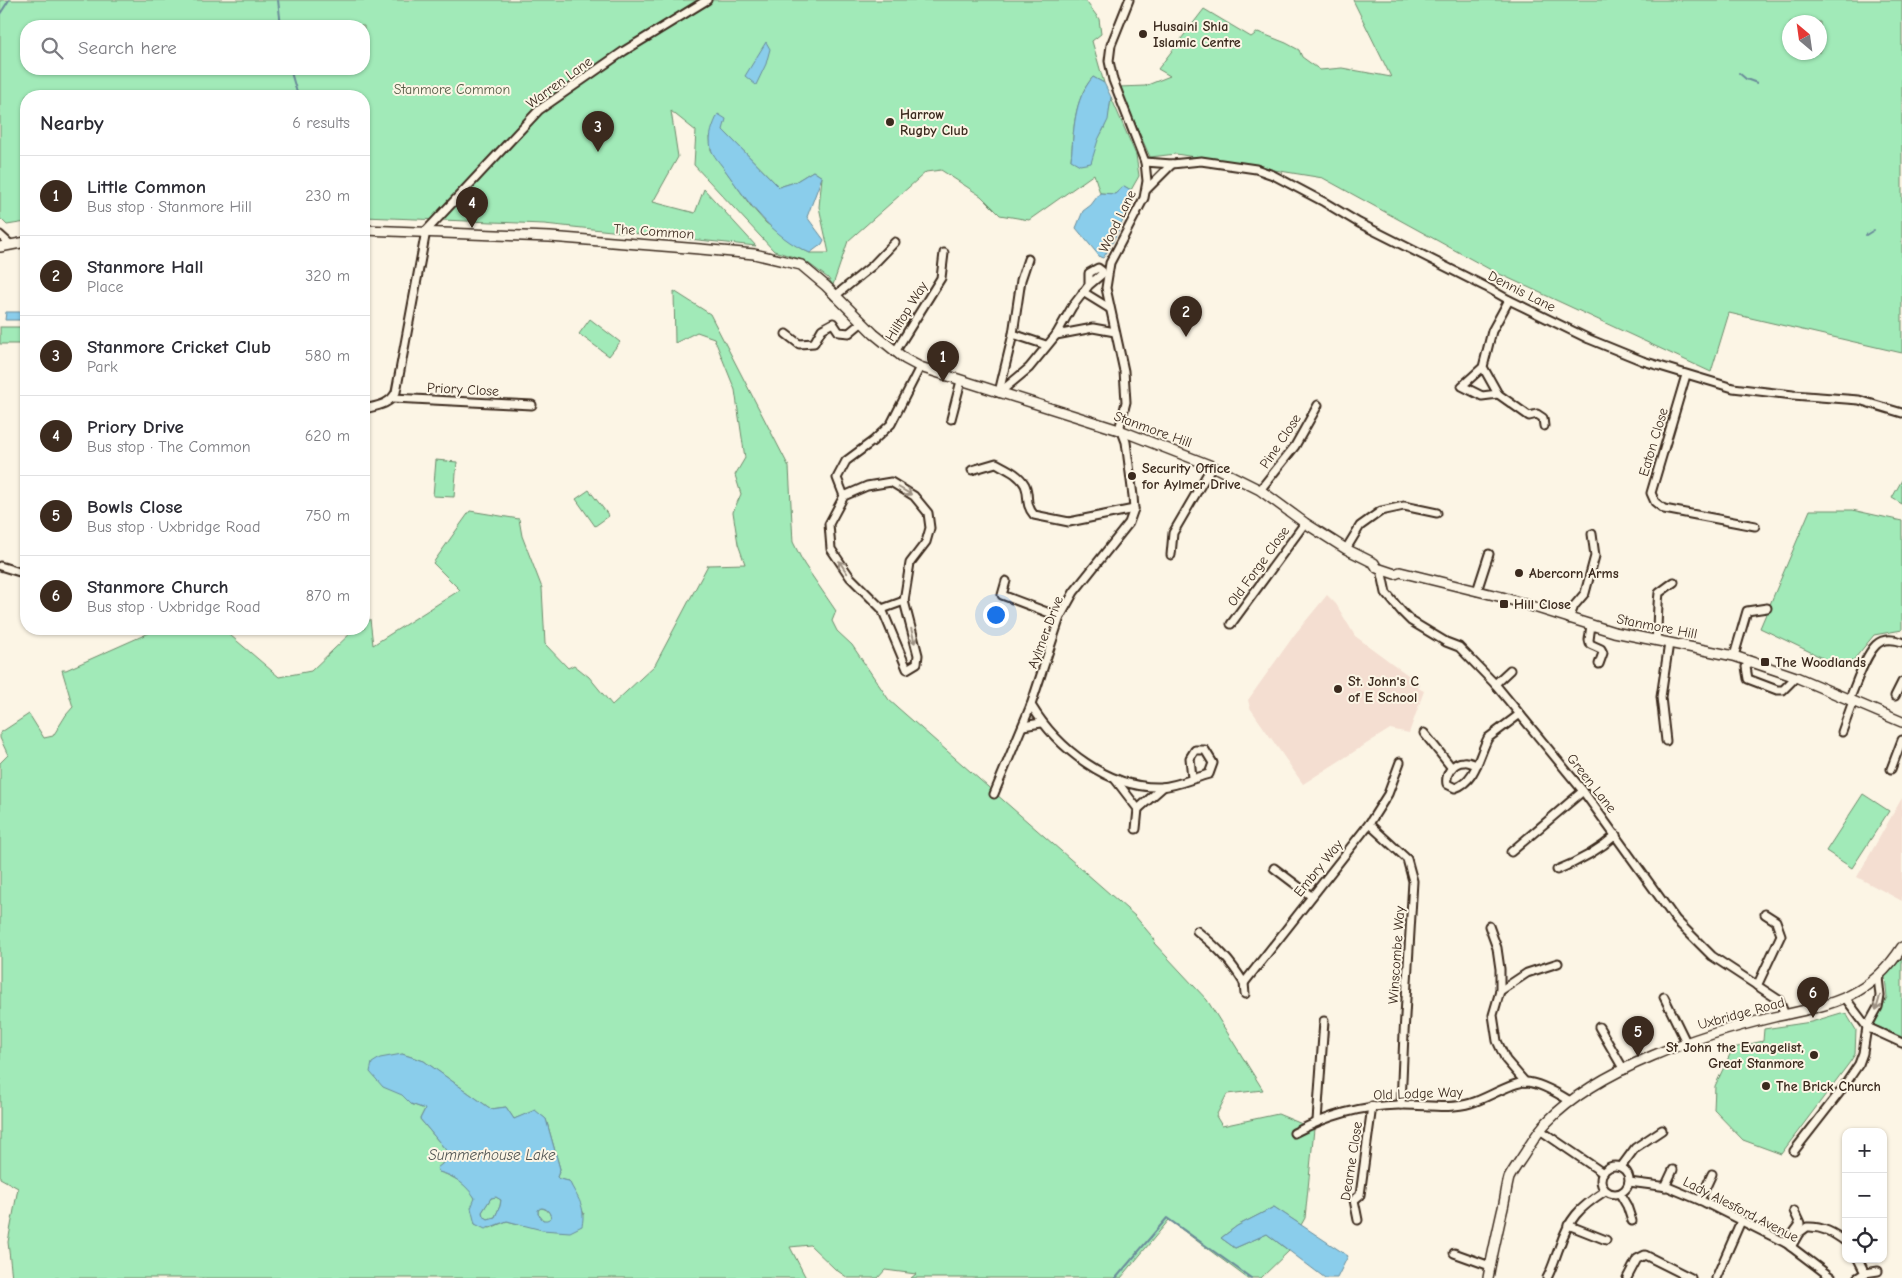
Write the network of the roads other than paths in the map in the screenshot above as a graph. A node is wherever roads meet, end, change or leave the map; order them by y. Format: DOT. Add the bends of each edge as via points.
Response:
graph roads {
  1 [pos="707,0"];
  2 [pos="1126,1"];
  3 [pos="1145,162"];
  4 [pos="1172,164"];
  5 [pos="1146,190"];
  6 [pos="370,230"];
  7 [pos="426,231"];
  8 [pos="0,235"];
  9 [pos="895,242"];
  10 [pos="20,243"];
  11 [pos="11,245"];
  12 [pos="0,247"];
  13 [pos="944,253"];
  14 [pos="1028,259"];
  15 [pos="1089,285"];
  16 [pos="1083,292"];
  17 [pos="836,296"];
  18 [pos="1509,300"];
  19 [pos="1109,308"];
  20 [pos="861,323"];
  21 [pos="1115,332"];
  22 [pos="786,334"];
  23 [pos="1013,334"];
  24 [pos="1056,335"];
  25 [pos="1046,345"];
  26 [pos="895,352"];
  27 [pos="905,359"];
  28 [pos="920,367"];
  29 [pos="1483,367"];
  30 [pos="1686,375"];
  31 [pos="961,382"];
  32 [pos="999,393"];
  33 [pos="1498,394"];
  34 [pos="393,398"];
  35 [pos="532,405"];
  36 [pos="1318,405"];
  37 [pos="370,407"];
  38 [pos="1902,413"];
  39 [pos="951,418"];
  40 [pos="1544,426"];
  41 [pos="1122,431"];
  42 [pos="1212,466"];
  43 [pos="972,470"];
  44 [pos="1260,490"];
  45 [pos="844,496"];
  46 [pos="1134,510"];
  47 [pos="1437,513"];
  48 [pos="1305,522"];
  49 [pos="1755,526"];
  50 [pos="1592,534"];
  51 [pos="1346,549"];
  52 [pos="1489,554"];
  53 [pos="1171,555"];
  54 [pos="0,566"];
  55 [pos="1378,566"];
  56 [pos="20,572"];
  57 [pos="1006,581"];
  58 [pos="1674,582"];
  59 [pos="1478,591"];
  60 [pos="904,601"];
  61 [pos="1768,608"];
  62 [pos="882,609"];
  63 [pos="1060,617"];
  64 [pos="1570,619"];
  65 [pos="1230,624"];
  66 [pos="1591,625"];
  67 [pos="1656,640"];
  68 [pos="1902,642"];
  69 [pos="1669,643"];
  70 [pos="1734,656"];
  71 [pos="1750,661"];
  72 [pos="1599,664"];
  73 [pos="1510,670"];
  74 [pos="1796,677"];
  75 [pos="1902,682"];
  76 [pos="1495,684"];
  77 [pos="1895,696"];
  78 [pos="1851,701"];
  79 [pos="1031,705"];
  80 [pos="1520,714"];
  81 [pos="1902,722"];
  82 [pos="1042,723"];
  83 [pos="1023,726"];
  84 [pos="1842,732"];
  85 [pos="1424,733"];
  86 [pos="1902,740"];
  87 [pos="1666,742"];
  88 [pos="1899,758"];
  89 [pos="1400,762"];
  90 [pos="1476,765"];
  91 [pos="1452,768"];
  92 [pos="1891,769"];
  93 [pos="1192,778"];
  94 [pos="1114,779"];
  95 [pos="1162,787"];
  96 [pos="1583,791"];
  97 [pos="994,794"];
  98 [pos="1138,809"];
  99 [pos="1369,824"];
  100 [pos="1136,829"];
  101 [pos="1616,835"];
  102 [pos="1511,852"];
  103 [pos="1274,868"];
  104 [pos="1557,870"];
  105 [pos="1311,896"];
  106 [pos="1765,914"];
  107 [pos="1488,926"];
  108 [pos="1197,931"];
  109 [pos="1902,947"];
  110 [pos="1558,963"];
  111 [pos="1878,977"];
  112 [pos="1244,983"];
  113 [pos="1757,986"];
  114 [pos="1500,991"];
  115 [pos="1245,994"];
  116 [pos="1664,997"];
  117 [pos="1846,999"];
  118 [pos="1785,1015"];
  119 [pos="1324,1021"];
  120 [pos="1599,1027"];
  121 [pos="1867,1027"];
  122 [pos="1686,1042"];
  123 [pos="1902,1043"];
  124 [pos="1624,1070"];
  125 [pos="1525,1082"];
  126 [pos="1570,1101"];
  127 [pos="1401,1104"];
  128 [pos="1372,1106"];
  129 [pos="1317,1121"];
  130 [pos="1540,1130"];
  131 [pos="1662,1130"];
  132 [pos="1294,1133"];
  133 [pos="1794,1151"];
  134 [pos="1621,1167"];
  135 [pos="1673,1170"];
  136 [pos="1603,1173"];
  137 [pos="1712,1174"];
  138 [pos="1630,1182"];
  139 [pos="1665,1187"];
  140 [pos="1605,1190"];
  141 [pos="1620,1194"];
  142 [pos="1700,1200"];
  143 [pos="1794,1211"];
  144 [pos="1358,1220"];
  145 [pos="1632,1221"];
  146 [pos="1742,1221"];
  147 [pos="1568,1225"];
  148 [pos="1842,1239"];
  149 [pos="1606,1240"];
  150 [pos="1788,1245"];
  151 [pos="1454,1253"];
  152 [pos="1860,1263"];
  153 [pos="1490,1266"];
  154 [pos="1878,1271"];
  155 [pos="1865,1273"];
  156 [pos="1488,1278"];
  157 [pos="1547,1278"];
  158 [pos="1627,1278"];
  159 [pos="1691,1278"];
  160 [pos="1716,1278"];
  161 [pos="1832,1278"];
  162 [pos="1857,1278"];
  1 -- 7 [label="street, Warren Lane" via="624,51 539,110"];
  2 -- 3 [label="street, Wood Lane" via="1109,61 1113,80"];
  3 -- 4 [label="street, Dennis Lane"];
  3 -- 5 [label="street, Wood Lane"];
  4 -- 5 [label="street"];
  4 -- 18 [label="street, Dennis Lane" via="1201,161 1256,169 1273,175"];
  5 -- 19 [label="street, Wood Lane" via="1110,263 1106,288"];
  6 -- 7 [label="main road, The Common"];
  7 -- 17 [label="main road, The Common" via="754,254 800,265"];
  7 -- 34 [label="street"];
  8 -- 11 [label="street"];
  9 -- 17 [label="street"];
  10 -- 11 [label="main road"];
  11 -- 12 [label="main road"];
  13 -- 26 [label="street, Hilltop Way" via="941,278"];
  14 -- 23 [label="street" via="1021,280"];
  15 -- 16 [label="street"];
  16 -- 19 [label="street"];
  16 -- 24 [label="street"];
  17 -- 20 [label="main road, The Common"];
  18 -- 29 [label="street" via="1492,331"];
  18 -- 30 [label="street, Dennis Lane" via="1589,339"];
  19 -- 21 [label="street, Wood Lane"];
  20 -- 22 [label="street" via="849,334 839,332 832,323 822,329 814,343 799,344"];
  20 -- 26 [label="main road, The Common"];
  21 -- 24 [label="street" via="1092,328"];
  21 -- 41 [label="street, Wood Lane" via="1125,385"];
  23 -- 25 [label="street"];
  23 -- 32 [label="street"];
  24 -- 25 [label="street"];
  25 -- 32 [label="street" via="1029,368"];
  26 -- 27 [label="main road, The Common"];
  27 -- 28 [label="main road, Stanmore Hill"];
  28 -- 31 [label="main road, Stanmore Hill"];
  28 -- 45 [label="street" via="891,424 846,461 837,478"];
  29 -- 33 [label="street"];
  29 -- 33 [label="street" via="1462,386 1482,396"];
  30 -- 38 [label="street, Dennis Lane" via="1733,388 1859,400"];
  30 -- 49 [label="street, Eaton Close" via="1651,493 1653,498 1664,509"];
  31 -- 32 [label="main road, Stanmore Hill"];
  31 -- 39 [label="street"];
  32 -- 41 [label="main road, Stanmore Hill"];
  33 -- 40 [label="street" via="1529,416 1537,414 1543,418"];
  34 -- 35 [label="street, Priory Close"];
  34 -- 37 [label="street"];
  36 -- 44 [label="street, Pine Close" via="1295,446"];
  41 -- 42 [label="main road, Stanmore Hill"];
  41 -- 46 [label="street"];
  42 -- 44 [label="main road, Stanmore Hill"];
  42 -- 53 [label="street" via="1173,533"];
  43 -- 46 [label="street" via="996,462 1016,474 1026,486 1028,507 1034,516 1069,522"];
  44 -- 48 [label="main road, Stanmore Hill"];
  45 -- 60 [label="street, one-way" via="867,486 891,482 914,496 928,513 930,528 926,542 910,563"];
  62 -- 45 [label="street, one-way" via="850,577 831,549 829,524"];
  46 -- 63 [label="street, Aylmer Drive" via="1129,523 1074,592"];
  47 -- 51 [label="street" via="1404,506 1381,511 1360,526"];
  48 -- 51 [label="main road, Stanmore Hill"];
  48 -- 65 [label="street, Old Forge Close"];
  50 -- 64 [label="street" via="1595,556 1585,593 1574,606"];
  51 -- 55 [label="main road, Stanmore Hill"];
  52 -- 59 [label="street"];
  54 -- 56 [label="street"];
  55 -- 59 [label="main road, Stanmore Hill" via="1395,574 1400,572"];
  55 -- 76 [label="street, Green Lane" via="1392,602 1411,621 1459,647"];
  57 -- 63 [label="street" via="1002,595"];
  58 -- 67 [label="street" via="1659,593"];
  59 -- 64 [label="main road, Stanmore Hill"];
  60 -- 62 [label="street"];
  60 -- 62 [label="street, one-way" via="918,655 917,663 907,669"];
  61 -- 70 [label="street" via="1747,611"];
  63 -- 79 [label="street, Aylmer Drive"];
  64 -- 66 [label="main road, Stanmore Hill"];
  66 -- 67 [label="main road, Stanmore Hill"];
  66 -- 72 [label="street" via="1590,644 1603,653"];
  67 -- 69 [label="main road, Stanmore Hill"];
  68 -- 78 [label="street" via="1892,639 1876,644"];
  69 -- 70 [label="main road, Stanmore Hill"];
  69 -- 87 [label="street" via="1661,697"];
  70 -- 71 [label="main road, Stanmore Hill"];
  71 -- 74 [label="main road, Stanmore Hill"];
  71 -- 74 [label="street" via="1746,667 1748,679 1777,690 1783,690"];
  73 -- 76 [label="street"];
  74 -- 78 [label="main road, Stanmore Hill"];
  75 -- 77 [label="street"];
  76 -- 80 [label="street, Green Lane"];
  78 -- 81 [label="main road, Stanmore Hill"];
  78 -- 84 [label="street"];
  79 -- 82 [label="street"];
  79 -- 83 [label="street, Aylmer Drive"];
  80 -- 90 [label="street" via="1488,738"];
  80 -- 96 [label="street, Green Lane"];
  82 -- 83 [label="street"];
  82 -- 94 [label="street" via="1092,767"];
  83 -- 97 [label="street, Aylmer Drive"];
  85 -- 91 [label="street"];
  86 -- 88 [label="street"];
  88 -- 92 [label="street"];
  89 -- 99 [label="street, Embry Way" via="1388,794"];
  90 -- 91 [label="street" via="1464,762"];
  90 -- 91 [label="street" via="1467,781 1454,788 1446,781"];
  93 -- 95 [label="street"];
  94 -- 95 [label="street"];
  94 -- 98 [label="street"];
  95 -- 98 [label="street"];
  96 -- 101 [label="street, Green Lane"];
  96 -- 102 [label="street"];
  98 -- 100 [label="street"];
  99 -- 105 [label="street, Embry Way"];
  99 -- 127 [label="street, Winscombe Way" via="1407,859 1413,881"];
  101 -- 104 [label="street" via="1600,849"];
  101 -- 113 [label="street, Green Lane" via="1676,920 1712,956"];
  103 -- 105 [label="street"];
  105 -- 112 [label="street, Embry Way"];
  106 -- 113 [label="street" via="1776,921 1781,935"];
  107 -- 114 [label="street" via="1497,948"];
  108 -- 112 [label="street" via="1232,963"];
  109 -- 111 [label="main road, Uxbridge Road"];
  110 -- 114 [label="street" via="1527,972"];
  111 -- 117 [label="main road, Uxbridge Road"];
  111 -- 121 [label="street, one-way" via="1878,1007"];
  112 -- 115 [label="street"];
  113 -- 118 [label="street, Green Lane" via="1779,1000"];
  114 -- 125 [label="street" via="1493,1015 1497,1040 1506,1060"];
  116 -- 122 [label="street"];
  117 -- 118 [label="main road, Uxbridge Road"];
  117 -- 121 [label="street"];
  118 -- 122 [label="main road, Uxbridge Road"];
  119 -- 129 [label="street"];
  120 -- 124 [label="street"];
  121 -- 123 [label="street"];
  121 -- 133 [label="street" via="1859,1064"];
  122 -- 124 [label="main road, Uxbridge Road"];
  124 -- 126 [label="main road, Uxbridge Road"];
  125 -- 126 [label="street" via="1553,1090"];
  125 -- 127 [label="street, Old Lodge Way" via="1471,1103 1442,1107"];
  126 -- 130 [label="main road, Uxbridge Road"];
  127 -- 128 [label="street, Old Lodge Way"];
  128 -- 129 [label="street, Old Lodge Way"];
  128 -- 144 [label="street, Dearne Close" via="1360,1195 1354,1200"];
  129 -- 132 [label="street, Old Lodge Way"];
  130 -- 136 [label="street"];
  130 -- 153 [label="main road, Uxbridge Road" via="1510,1177"];
  131 -- 134 [label="street" via="1635,1148"];
  134 -- 136 [label="street" via="1610,1167"];
  134 -- 138 [label="street" via="1627,1172"];
  135 -- 139 [label="street"];
  136 -- 140 [label="street" via="1601,1184"];
  137 -- 142 [label="street"];
  138 -- 139 [label="street, Lady Alesford Avenue"];
  138 -- 141 [label="street"];
  139 -- 142 [label="street, Lady Alesford Avenue"];
  140 -- 141 [label="street"];
  140 -- 147 [label="street" via="1585,1203"];
  141 -- 145 [label="street"];
  142 -- 146 [label="street, Lady Alesford Avenue"];
  143 -- 150 [label="street" via="1800,1224"];
  146 -- 150 [label="street, Lady Alesford Avenue"];
  146 -- 160 [label="street"];
  147 -- 149 [label="street"];
  147 -- 157 [label="street"];
  148 -- 150 [label="street" via="1822,1228 1807,1227"];
  150 -- 161 [label="street, Lady Alesford Avenue"];
  151 -- 153 [label="street"];
  152 -- 155 [label="street"];
  153 -- 156 [label="main road, Uxbridge Road"];
  154 -- 155 [label="street"];
  155 -- 162 [label="street"];
  158 -- 159 [label="street" via="1637,1259 1645,1255"];
}
